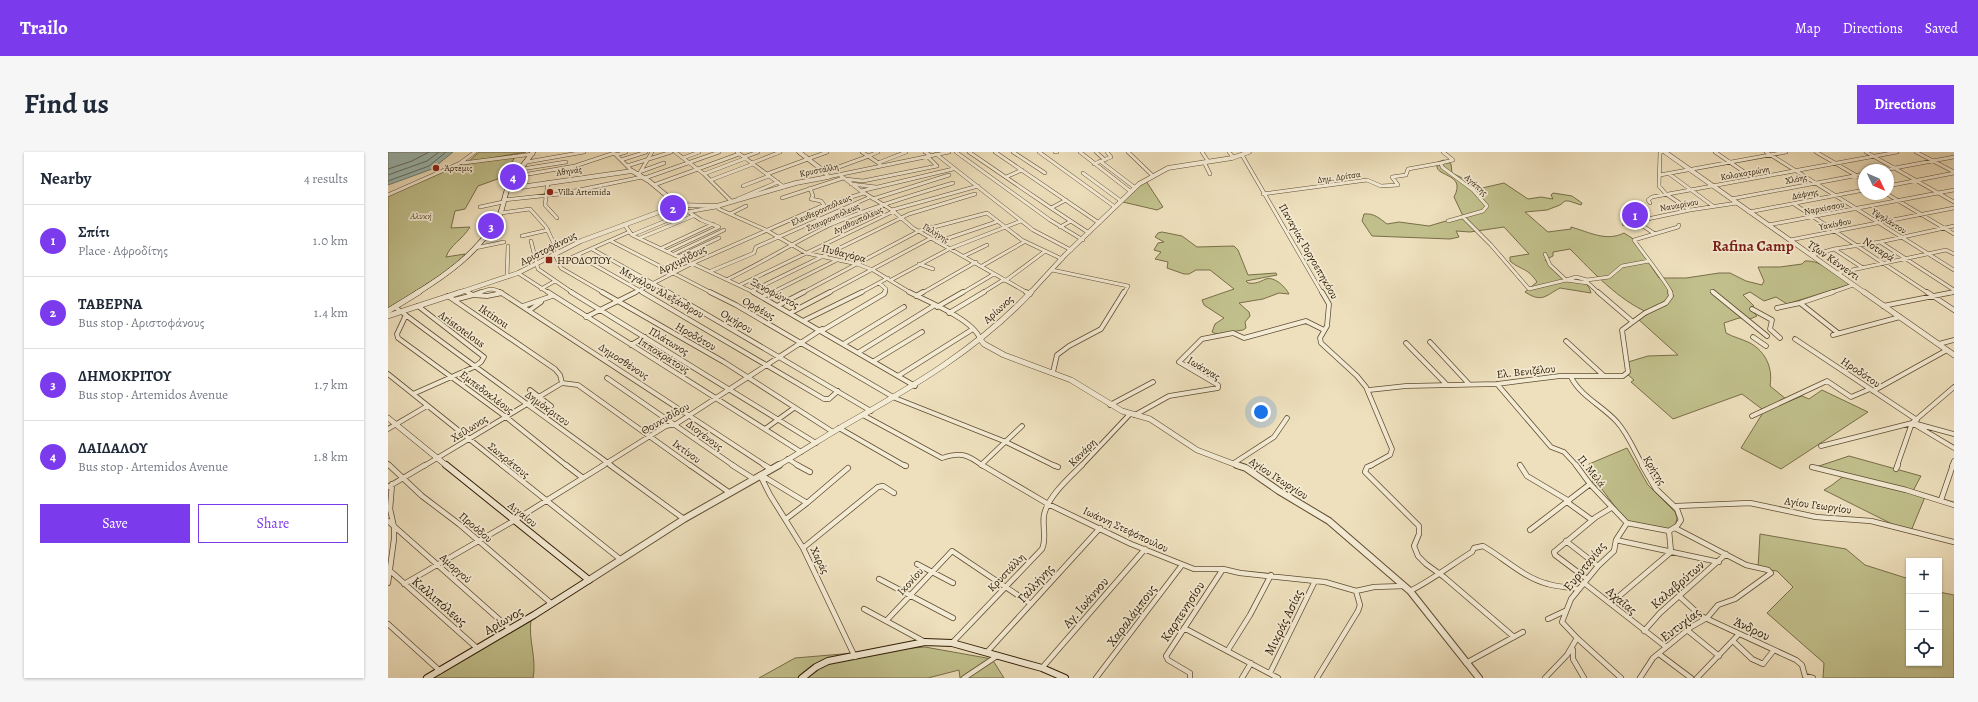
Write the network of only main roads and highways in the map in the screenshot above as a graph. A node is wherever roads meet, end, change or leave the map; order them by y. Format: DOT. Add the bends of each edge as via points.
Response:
graph roads {
  1 [pos="533,153"];
  2 [pos="388,311"];
  3 [pos="388,418"];
  4 [pos="589,580"];
  5 [pos="427,678"];
  6 [pos="802,678"];
  7 [pos="1065,678"];
  1 -- 2 [label="main road" via="507,189 501,213 492,228 474,248 455,268"];
  3 -- 4 [label="main road, Αιγαίου"];
  4 -- 5 [label="main road, Αρίωνος"];
  6 -- 7 [label="main road" via="822,664 925,642 952,643 1042,668"];
}
